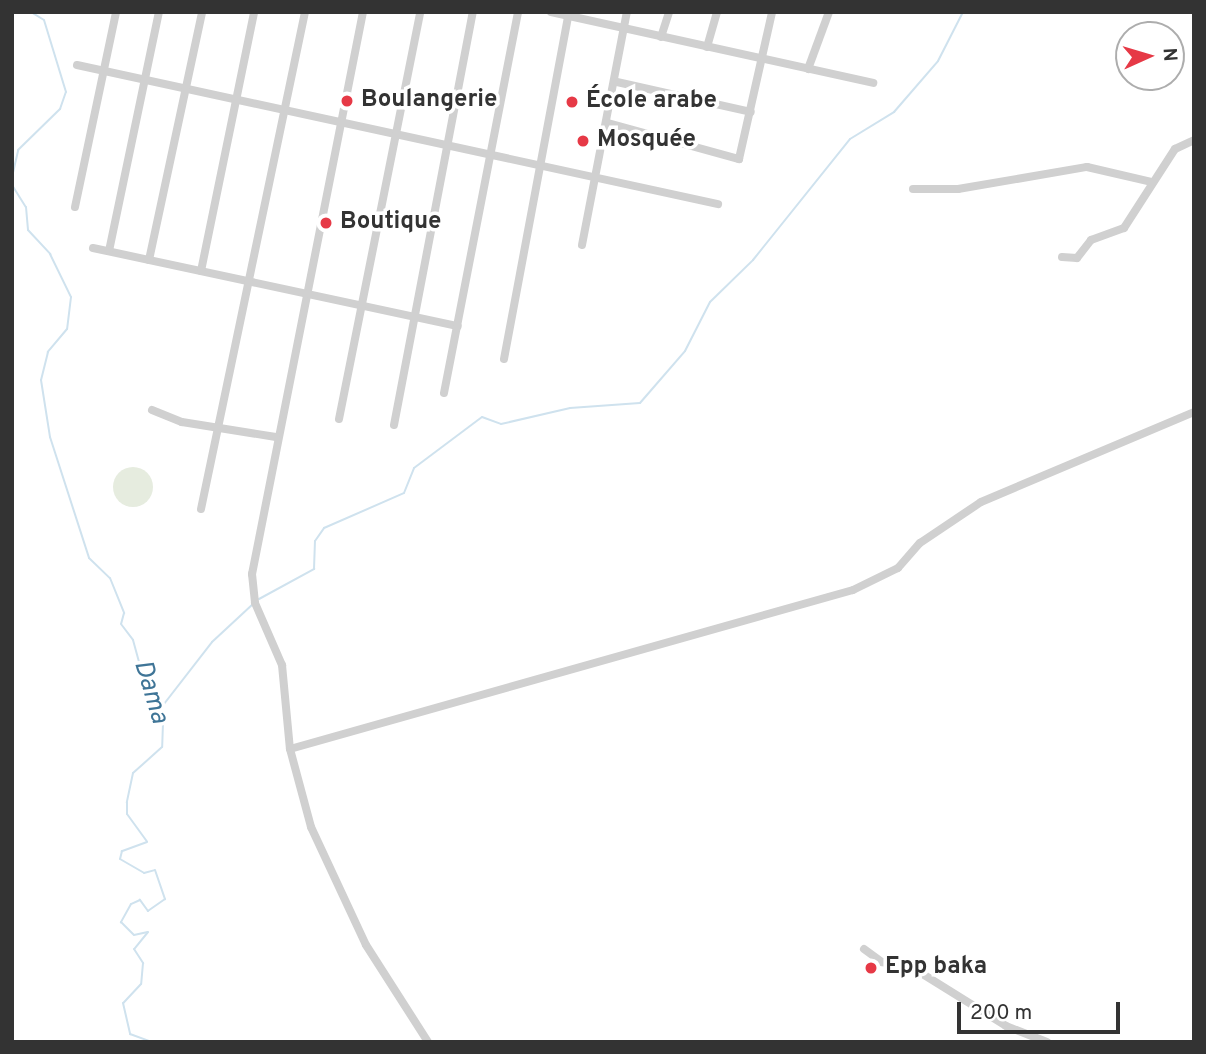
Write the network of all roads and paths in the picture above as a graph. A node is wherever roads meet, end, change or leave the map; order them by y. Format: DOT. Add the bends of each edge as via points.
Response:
graph roads {
  1 [pos="116,12"];
  2 [pos="159,12"];
  3 [pos="202,12"];
  4 [pos="254,12"];
  5 [pos="305,12"];
  6 [pos="363,12"];
  7 [pos="420,12"];
  8 [pos="472,12"];
  9 [pos="518,12"];
  10 [pos="551,12"];
  11 [pos="627,12"];
  12 [pos="669,12"];
  13 [pos="717,12"];
  14 [pos="772,12"];
  15 [pos="829,12"];
  16 [pos="569,14"];
  17 [pos="624,25"];
  18 [pos="661,37"];
  19 [pos="707,47"];
  20 [pos="758,58"];
  21 [pos="76,65"];
  22 [pos="808,69"];
  23 [pos="103,71"];
  24 [pos="144,80"];
  25 [pos="617,82"];
  26 [pos="873,83"];
  27 [pos="186,89"];
  28 [pos="236,99"];
  29 [pos="284,110"];
  30 [pos="751,112"];
  31 [pos="344,123"];
  32 [pos="608,123"];
  33 [pos="399,135"];
  34 [pos="1194,140"];
  35 [pos="451,146"];
  36 [pos="494,155"];
  37 [pos="543,166"];
  38 [pos="597,175"];
  39 [pos="1152,182"];
  40 [pos="913,189"];
  41 [pos="718,204"];
  42 [pos="75,208"];
  43 [pos="582,245"];
  44 [pos="93,248"];
  45 [pos="109,251"];
  46 [pos="1062,257"];
  47 [pos="149,260"];
  48 [pos="201,271"];
  49 [pos="250,282"];
  50 [pos="307,294"];
  51 [pos="363,306"];
  52 [pos="416,318"];
  53 [pos="458,326"];
  54 [pos="504,359"];
  55 [pos="444,393"];
  56 [pos="152,410"];
  57 [pos="1194,412"];
  58 [pos="339,419"];
  59 [pos="394,425"];
  60 [pos="219,429"];
  61 [pos="276,437"];
  62 [pos="201,509"];
  63 [pos="290,750"];
  64 [pos="864,949"];
  65 [pos="428,1042"];
  66 [pos="1047,1042"];
  1 -- 23 [label="street"];
  2 -- 24 [label="street"];
  3 -- 27 [label="street"];
  4 -- 28 [label="street"];
  5 -- 29 [label="street"];
  6 -- 31 [label="street"];
  7 -- 33 [label="street"];
  8 -- 35 [label="street"];
  9 -- 36 [label="street"];
  10 -- 16 [label="street"];
  11 -- 17 [label="street"];
  12 -- 18 [label="street"];
  13 -- 19 [label="street"];
  14 -- 20 [label="street"];
  15 -- 22 [label="street"];
  16 -- 17 [label="street"];
  16 -- 37 [label="street"];
  17 -- 18 [label="street"];
  17 -- 25 [label="street"];
  18 -- 19 [label="street"];
  19 -- 20 [label="street"];
  20 -- 22 [label="street"];
  20 -- 30 [label="street"];
  21 -- 23 [label="street"];
  22 -- 26 [label="street"];
  23 -- 24 [label="street"];
  23 -- 42 [label="street"];
  24 -- 27 [label="street"];
  24 -- 45 [label="street"];
  25 -- 30 [label="street"];
  25 -- 32 [label="street"];
  27 -- 28 [label="street"];
  27 -- 47 [label="street"];
  28 -- 29 [label="street"];
  28 -- 48 [label="street"];
  29 -- 31 [label="street"];
  29 -- 49 [label="street"];
  30 -- 32 [label="street" via="739,159"];
  31 -- 33 [label="street"];
  31 -- 50 [label="street"];
  32 -- 38 [label="street"];
  33 -- 35 [label="street"];
  33 -- 51 [label="street"];
  34 -- 39 [label="street" via="1175,149"];
  35 -- 36 [label="street"];
  35 -- 52 [label="street"];
  36 -- 37 [label="street"];
  36 -- 53 [label="street"];
  37 -- 38 [label="street"];
  37 -- 54 [label="street"];
  38 -- 41 [label="street"];
  38 -- 43 [label="street"];
  39 -- 40 [label="street" via="1087,167 958,189"];
  39 -- 46 [label="street" via="1124,228 1091,240 1077,258"];
  44 -- 45 [label="street"];
  45 -- 47 [label="street"];
  47 -- 48 [label="street"];
  48 -- 49 [label="street"];
  49 -- 50 [label="street"];
  49 -- 60 [label="street"];
  50 -- 51 [label="street"];
  50 -- 61 [label="street"];
  51 -- 52 [label="street"];
  51 -- 58 [label="street"];
  52 -- 53 [label="street"];
  52 -- 59 [label="street"];
  53 -- 55 [label="street"];
  56 -- 60 [label="street"];
  57 -- 63 [label="street" via="981,502 920,543 898,568 853,590"];
  60 -- 61 [label="street"];
  60 -- 62 [label="street"];
  61 -- 63 [label="street" via="259,515 254,603 282,665"];
  63 -- 65 [label="street" via="319,844 384,977"];
  64 -- 66 [label="street" via="882,962 913,968 1006,1026"];
}
